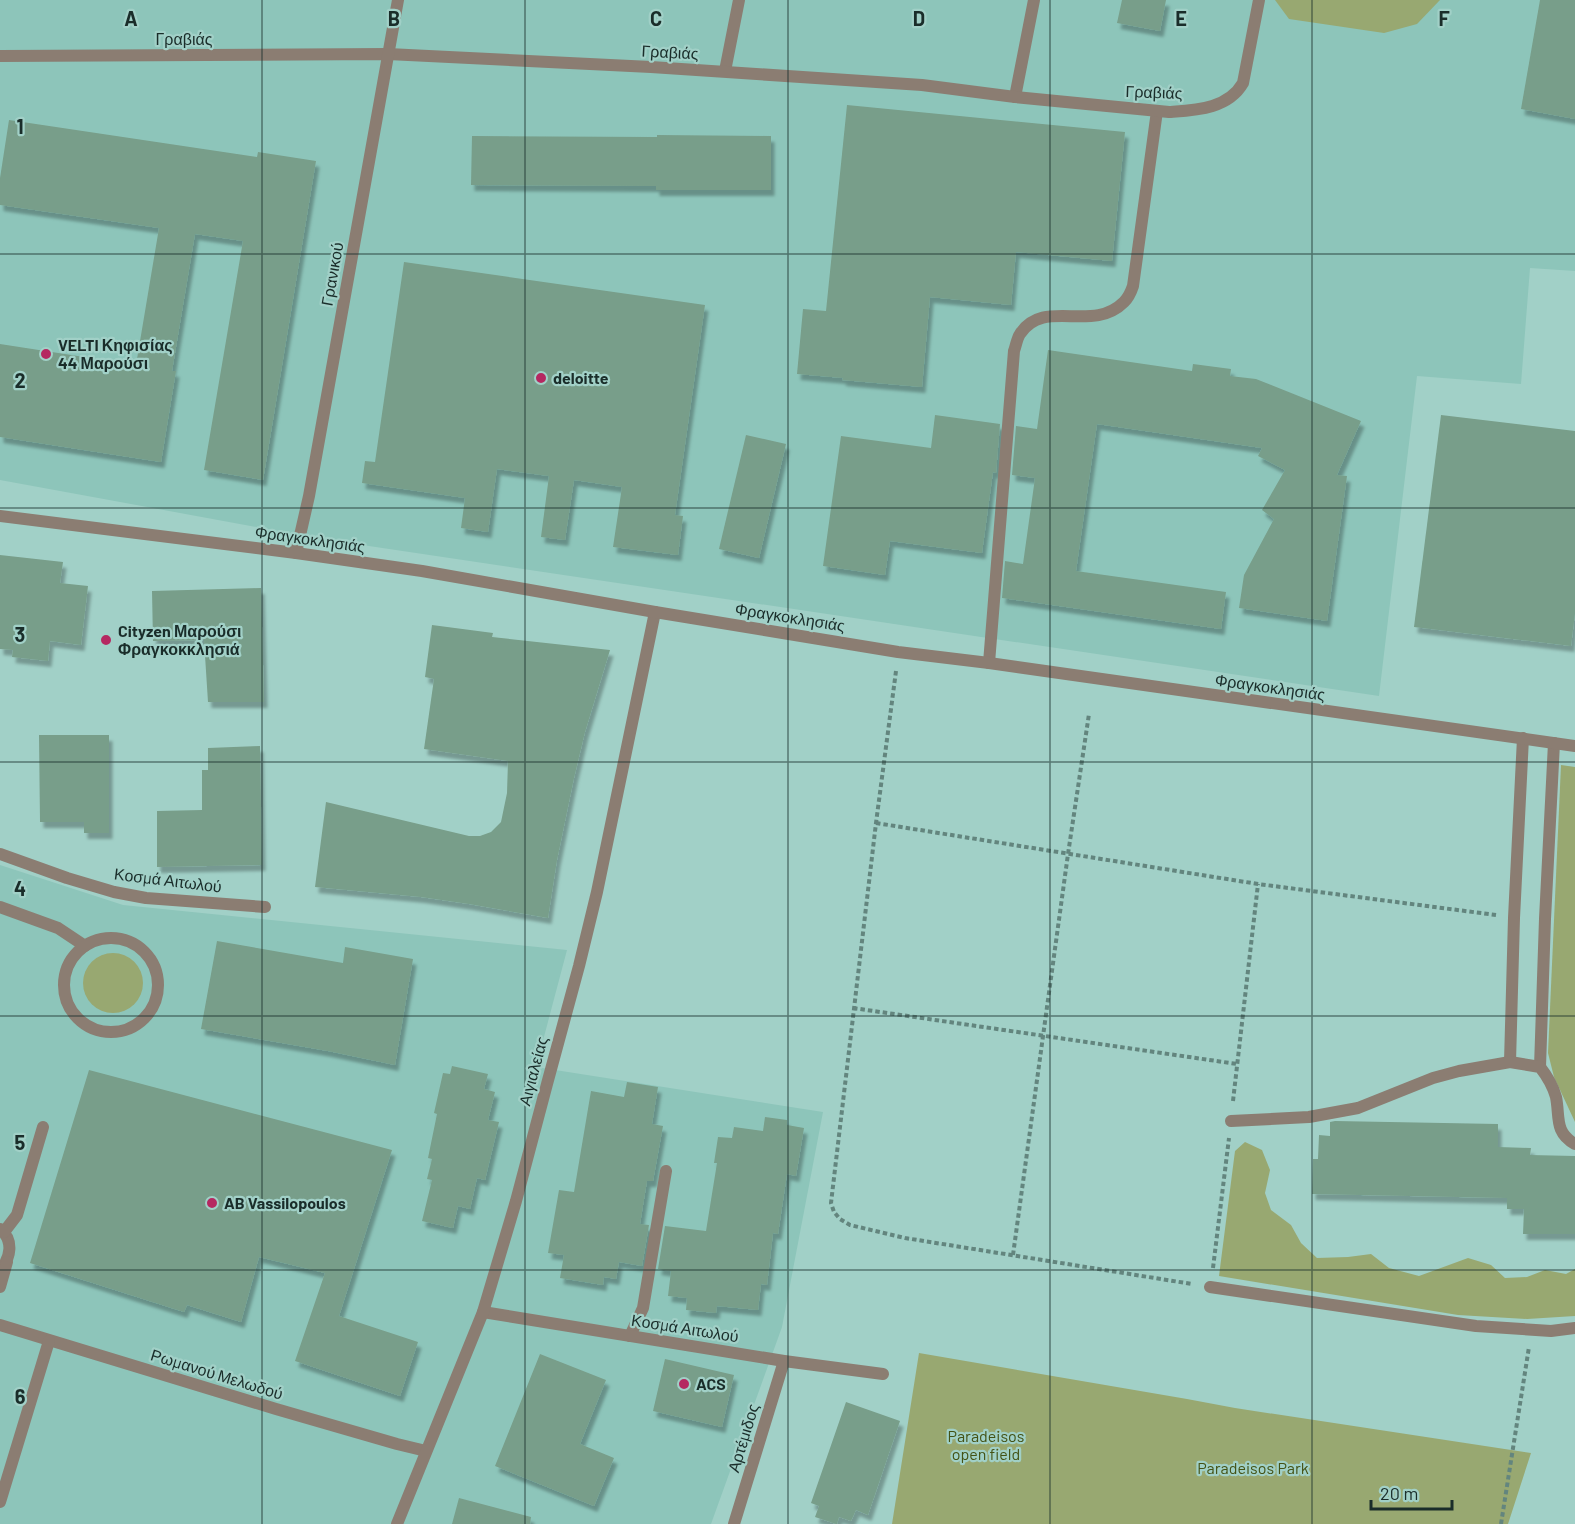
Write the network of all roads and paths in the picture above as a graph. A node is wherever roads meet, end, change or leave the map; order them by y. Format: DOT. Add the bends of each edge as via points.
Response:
graph roads {
  1 [pos="398,0"];
  2 [pos="739,0"];
  3 [pos="1034,0"];
  4 [pos="1259,0"];
  5 [pos="388,54"];
  6 [pos="0,56"];
  7 [pos="725,71"];
  8 [pos="1015,97"];
  9 [pos="1157,111"];
  10 [pos="0,516"];
  11 [pos="296,553"];
  12 [pos="655,612"];
  13 [pos="898,652"];
  14 [pos="989,663"];
  15 [pos="1089,714"];
  16 [pos="1522,738"];
  17 [pos="1554,743"];
  18 [pos="1575,746"];
  19 [pos="876,823"];
  20 [pos="0,854"];
  21 [pos="1068,854"];
  22 [pos="1258,884"];
  23 [pos="0,907"];
  24 [pos="265,907"];
  25 [pos="1514,918"];
  26 [pos="85,946"];
  27 [pos="854,1008"];
  28 [pos="1044,1036"];
  29 [pos="1510,1062"];
  30 [pos="1238,1064"];
  31 [pos="1540,1067"];
  32 [pos="1231,1121"];
  33 [pos="43,1127"];
  34 [pos="1575,1144"];
  35 [pos="666,1171"];
  36 [pos="2,1230"];
  37 [pos="1013,1255"];
  38 [pos="4,1266"];
  39 [pos="0,1287"];
  40 [pos="1210,1287"];
  41 [pos="483,1312"];
  42 [pos="0,1325"];
  43 [pos="1575,1328"];
  44 [pos="1532,1330"];
  45 [pos="630,1336"];
  46 [pos="50,1341"];
  47 [pos="784,1361"];
  48 [pos="883,1374"];
  49 [pos="426,1451"];
  50 [pos="0,1502"];
  51 [pos="397,1524"];
  52 [pos="734,1524"];
  53 [pos="1501,1524"];
  1 -- 5 [label="street, Γρανικού"];
  2 -- 7 [label="street"];
  3 -- 8 [label="street"];
  4 -- 9 [label="street, Γραβιάς" via="1243,84 1238,91 1221,103 1191,110"];
  5 -- 6 [label="street, Γραβιάς"];
  5 -- 7 [label="street, Γραβιάς"];
  5 -- 11 [label="street, Γρανικού"];
  7 -- 8 [label="street, Γραβιάς"];
  8 -- 9 [label="street, Γραβιάς"];
  9 -- 14 [label="street" via="1133,286 1126,301 1114,311 1096,317 1045,316 1031,322 1020,334 1014,351"];
  10 -- 11 [label="street, Φραγκοκλησιάς"];
  11 -- 12 [label="street, Φραγκοκλησιάς"];
  12 -- 13 [label="street, Φραγκοκλησιάς"];
  12 -- 41 [label="street, Αιγιαλείας" via="579,966"];
  13 -- 14 [label="street, Φραγκοκλησιάς"];
  13 -- 19 [label="path"];
  14 -- 16 [label="street, Φραγκοκλησιάς"];
  15 -- 21 [label="path"];
  16 -- 17 [label="street, Φραγκοκλησιάς"];
  16 -- 25 [label="street"];
  17 -- 18 [label="street, Φραγκοκλησιάς"];
  17 -- 31 [label="street"];
  19 -- 21 [label="path"];
  19 -- 27 [label="path"];
  20 -- 24 [label="street, Κοσμά Αιτωλού" via="114,892"];
  21 -- 22 [label="path"];
  21 -- 28 [label="path"];
  22 -- 25 [label="path"];
  22 -- 30 [label="path"];
  23 -- 26 [label="street" via="58,928"];
  25 -- 29 [label="street"];
  26 -- 26 [label="street" via="67,967 63,982 71,1011 81,1022 109,1032 124,1031 138,1024 150,1013 157,998 156,967 147,952 119,937 103,938"];
  27 -- 28 [label="path"];
  27 -- 37 [label="path" via="831,1203 834,1212 850,1225"];
  28 -- 30 [label="path"];
  28 -- 37 [label="path"];
  29 -- 31 [label="street"];
  29 -- 32 [label="street" via="1433,1078 1358,1108 1309,1117"];
  30 -- 32 [label="path"];
  31 -- 34 [label="street" via="1556,1097 1561,1130"];
  32 -- 40 [label="path"];
  33 -- 36 [label="street" via="17,1215"];
  35 -- 45 [label="street" via="643,1308"];
  36 -- 38 [label="street" via="10,1251"];
  37 -- 40 [label="path"];
  38 -- 39 [label="street"];
  40 -- 44 [label="street" via="1476,1326"];
  41 -- 45 [label="street, Κοσμά Αιτωλού"];
  41 -- 49 [label="street, Αιγιαλείας"];
  42 -- 46 [label="street, Ρωμανού Μελωδού"];
  43 -- 44 [label="street"];
  44 -- 53 [label="path"];
  45 -- 47 [label="street, Κοσμά Αιτωλού"];
  46 -- 49 [label="street, Ρωμανού Μελωδού"];
  46 -- 50 [label="street"];
  47 -- 48 [label="street, Κοσμά Αιτωλού"];
  47 -- 52 [label="street, Αρτέμιδος"];
  49 -- 51 [label="street, Αιγιαλείας"];
}
